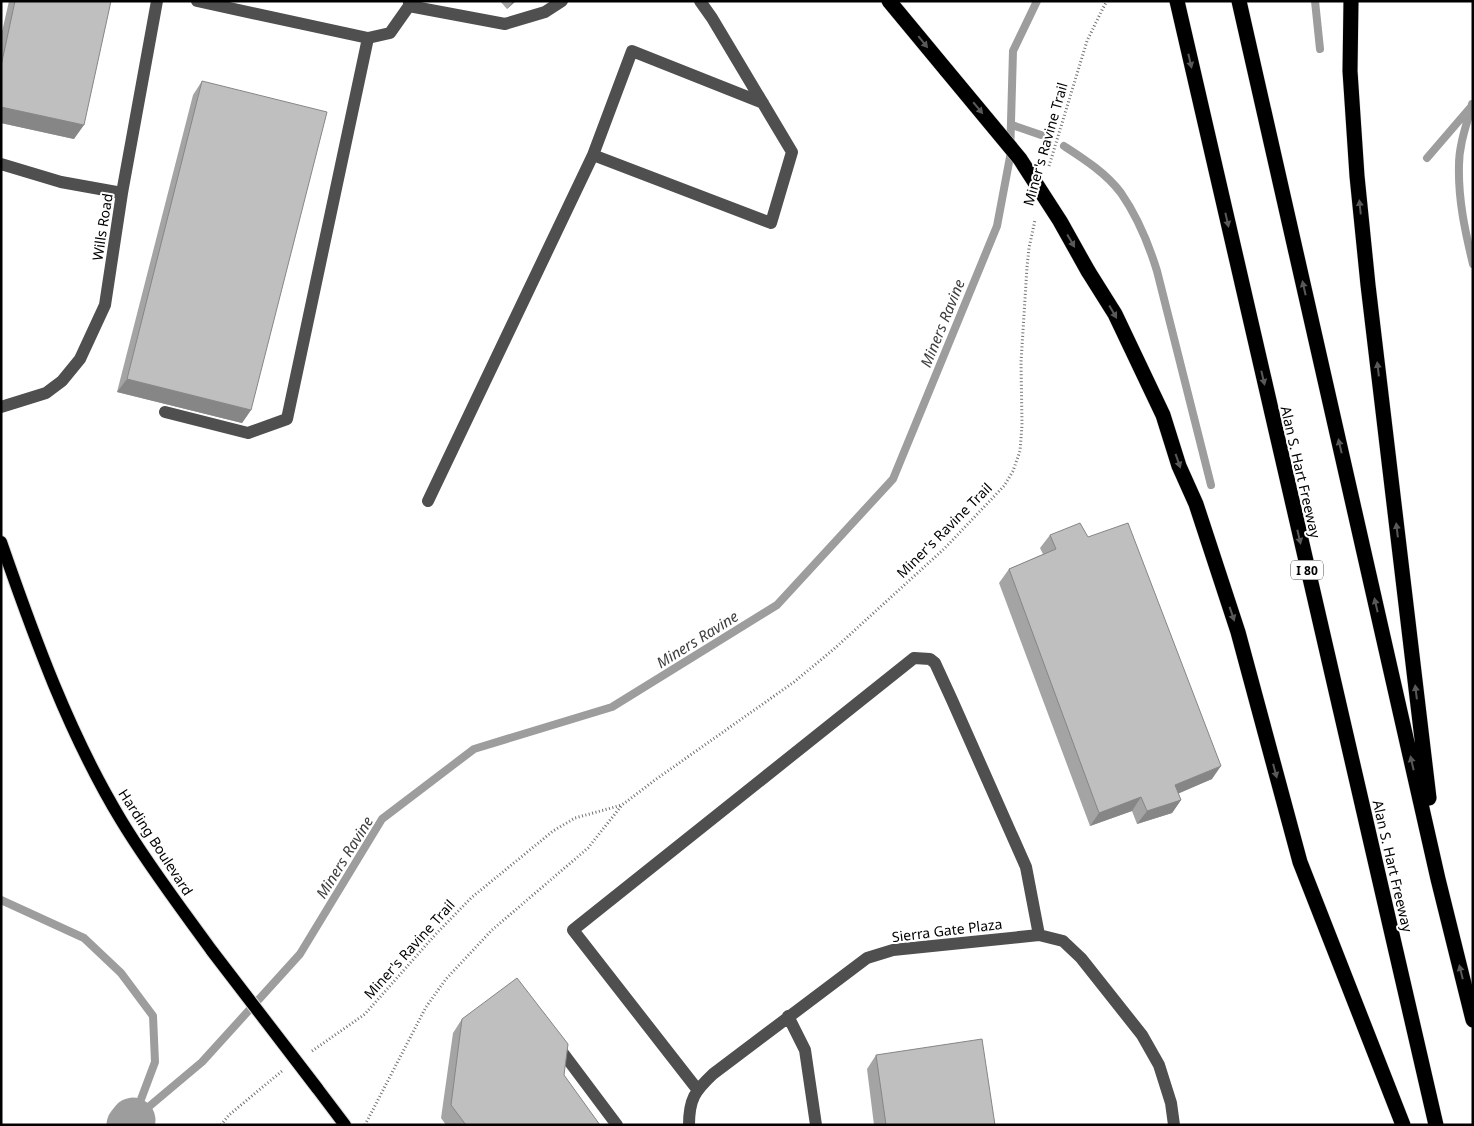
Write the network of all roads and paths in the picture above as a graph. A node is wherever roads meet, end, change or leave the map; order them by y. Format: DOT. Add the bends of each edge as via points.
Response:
graph roads {
  1 [pos="157,1"];
  2 [pos="197,1"];
  3 [pos="562,1"];
  4 [pos="700,1"];
  5 [pos="1108,1"];
  6 [pos="1239,1"];
  7 [pos="1351,1"];
  8 [pos="409,4"];
  9 [pos="894,7"];
  10 [pos="1178,8"];
  11 [pos="368,38"];
  12 [pos="762,103"];
  13 [pos="593,155"];
  14 [pos="1,164"];
  15 [pos="1049,168"];
  16 [pos="122,193"];
  17 [pos="1037,213"];
  18 [pos="1,407"];
  19 [pos="165,412"];
  20 [pos="428,501"];
  21 [pos="1,542"];
  22 [pos="622,805"];
  23 [pos="1438,879"];
  24 [pos="1039,934"];
  25 [pos="788,1016"];
  26 [pos="1473,1020"];
  27 [pos="552,1039"];
  28 [pos="310,1052"];
  29 [pos="286,1069"];
  30 [pos="697,1089"];
  31 [pos="221,1125"];
  32 [pos="344,1125"];
  33 [pos="365,1125"];
  34 [pos="617,1125"];
  35 [pos="689,1125"];
  36 [pos="816,1125"];
  37 [pos="1174,1125"];
  38 [pos="1403,1125"];
  39 [pos="1436,1125"];
  1 -- 16 [label="street, Wills Road"];
  2 -- 11 [label="street"];
  3 -- 8 [label="street" via="545,12 505,24"];
  4 -- 12 [label="street"];
  5 -- 15 [label="path, Miner's Ravine Trail" via="1087,41"];
  23 -- 6 [label="highway, one-way"];
  23 -- 7 [label="highway, one-way" via="1357,176 1350,71"];
  8 -- 11 [label="street" via="390,33"];
  9 -- 38 [label="highway, one-way, bridge" via="1020,159 1115,314 1159,406 1196,504 1238,632 1300,862"];
  10 -- 39 [label="highway, Alan S. Hart Freeway / I 80, one-way"];
  11 -- 19 [label="street" via="287,419 248,433"];
  12 -- 13 [label="street" via="632,50"];
  12 -- 13 [label="street" via="792,152 771,222"];
  13 -- 20 [label="street"];
  14 -- 16 [label="street" via="61,182"];
  16 -- 18 [label="street, Wills Road" via="105,305 80,359 62,381 46,393"];
  17 -- 22 [label="path, Miner's Ravine Trail" via="1027,267 1020,451 1004,486 945,548 834,649 794,682"];
  21 -- 32 [label="main road, Harding Boulevard, bridge" via="68,718 121,820 212,951"];
  22 -- 28 [label="path, Miner's Ravine Trail" via="575,818 553,831 471,898 365,1014"];
  22 -- 33 [label="path, Miner's Ravine Trail" via="588,848 492,930 446,978 426,1006"];
  26 -- 23 [label="highway, one-way"];
  24 -- 25 [label="street, Sierra Gate Plaza" via="893,950 867,958"];
  24 -- 30 [label="street" via="1026,868 936,663 930,659 914,658 573,930"];
  24 -- 37 [label="street, Sierra Gate Plaza" via="1063,941 1081,958 1142,1035 1159,1065"];
  25 -- 30 [label="street, Sierra Gate Plaza"];
  25 -- 36 [label="street" via="805,1050"];
  27 -- 34 [label="street"];
  29 -- 31 [label="path"];
  30 -- 35 [label="street, Sierra Gate Plaza" via="689,1111"];
}
